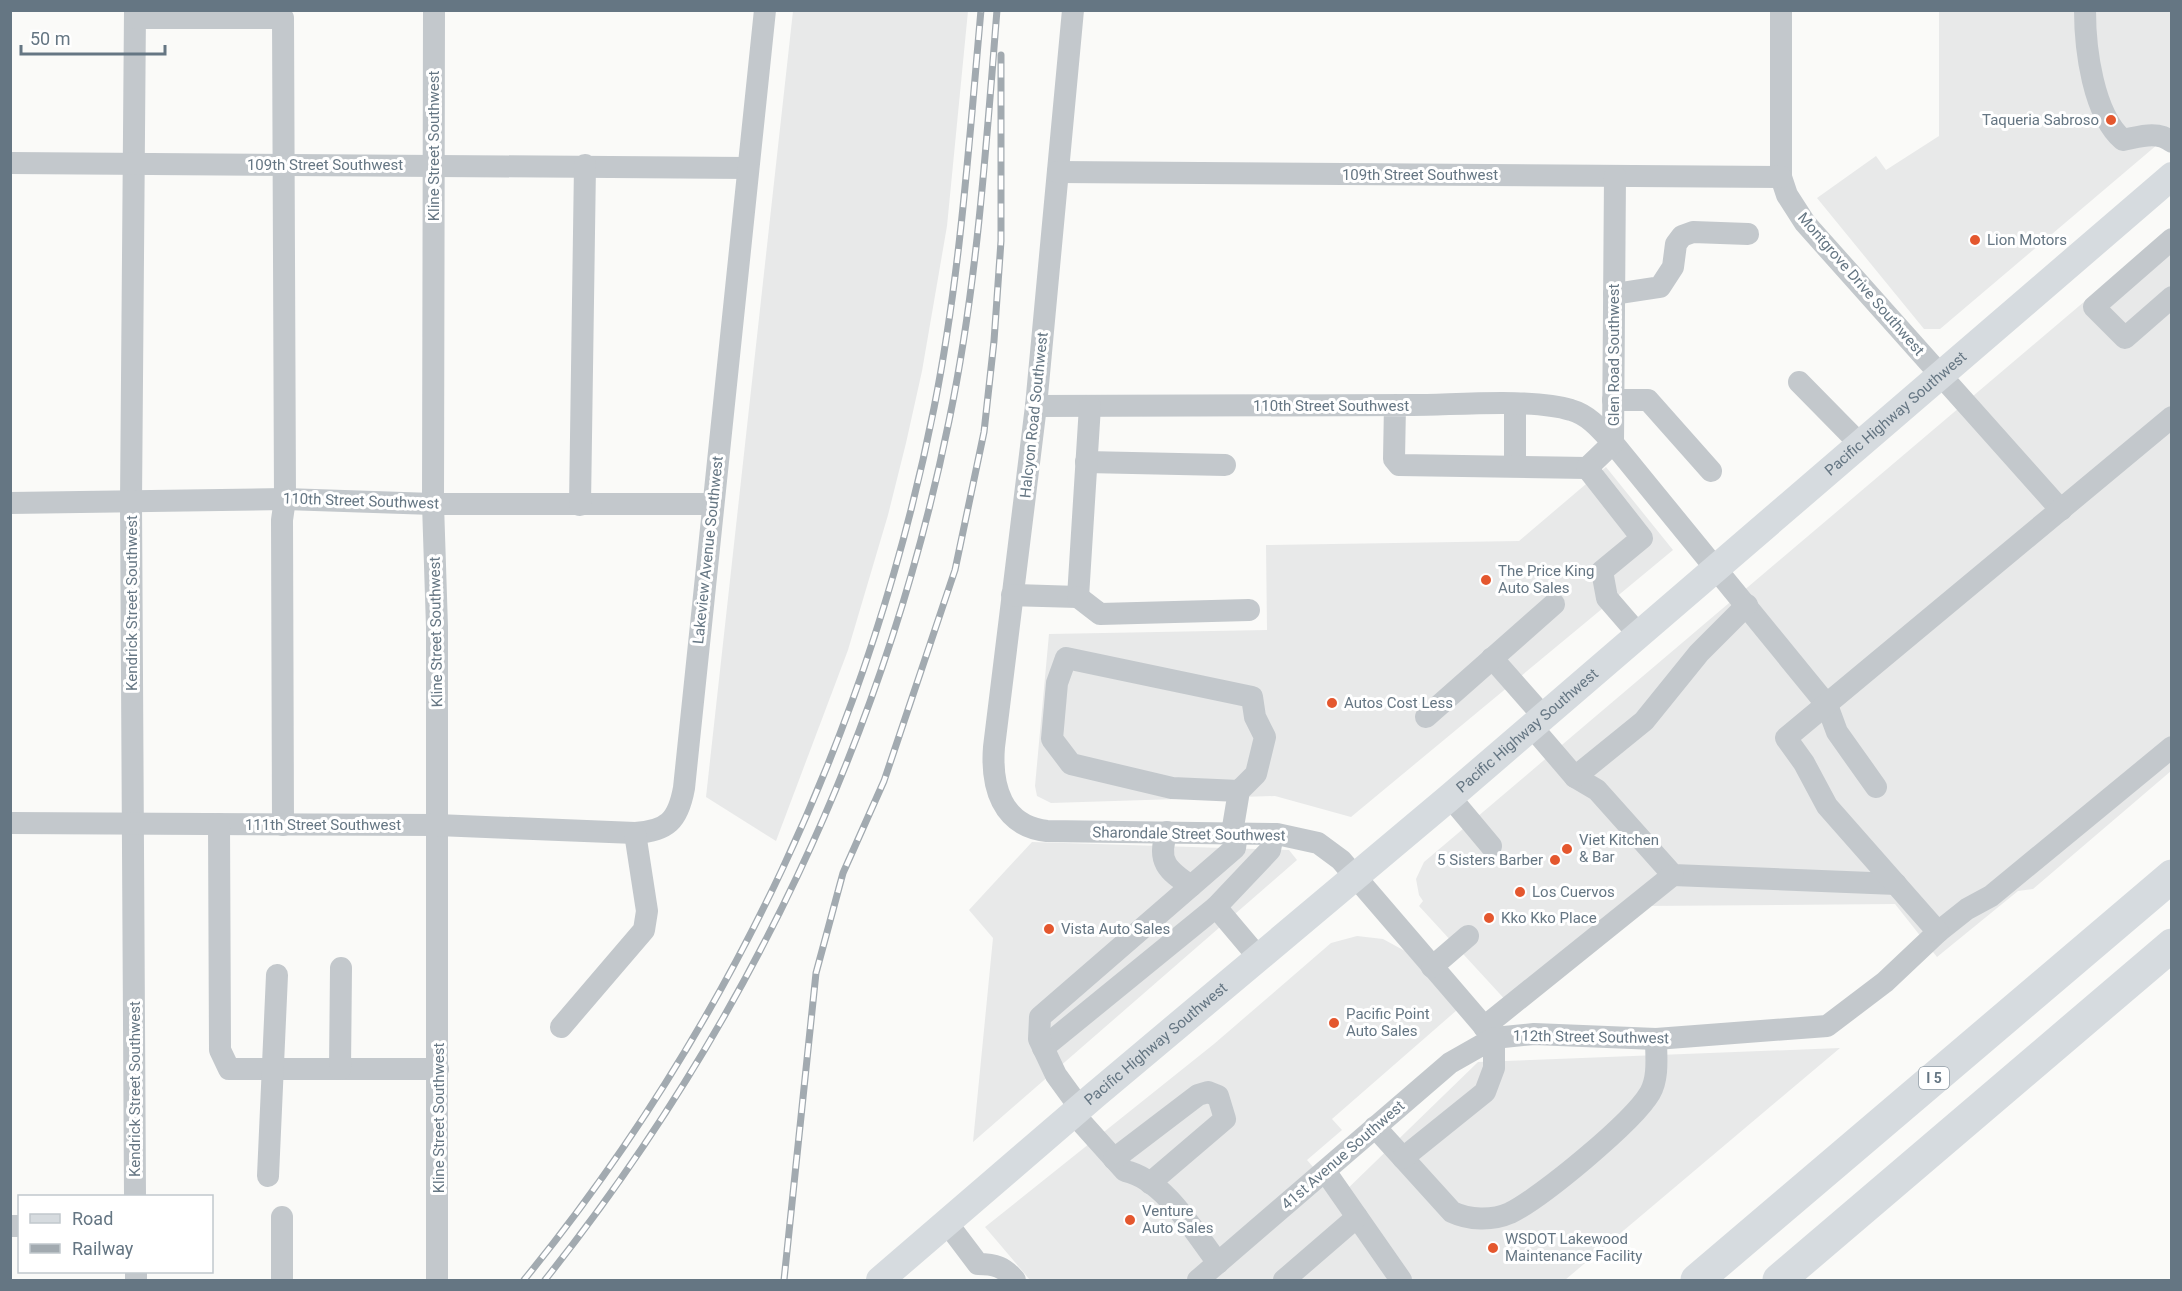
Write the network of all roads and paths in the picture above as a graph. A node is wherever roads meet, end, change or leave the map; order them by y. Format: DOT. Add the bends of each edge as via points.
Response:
graph roads {
  1 [pos="434,10"];
  2 [pos="765,10"];
  3 [pos="1073,10"];
  4 [pos="1781,10"];
  5 [pos="2085,10"];
  6 [pos="135,14"];
  7 [pos="2172,142"];
  8 [pos="10,163"];
  9 [pos="134,165"];
  10 [pos="284,165"];
  11 [pos="434,165"];
  12 [pos="585,165"];
  13 [pos="748,168"];
  14 [pos="1058,172"];
  15 [pos="1615,176"];
  16 [pos="1781,177"];
  17 [pos="2170,180"];
  18 [pos="1748,234"];
  19 [pos="2172,239"];
  20 [pos="1614,294"];
  21 [pos="2172,297"];
  22 [pos="1941,376"];
  23 [pos="1799,382"];
  24 [pos="1613,400"];
  25 [pos="1395,405"];
  26 [pos="1515,405"];
  27 [pos="1036,406"];
  28 [pos="1090,406"];
  29 [pos="2172,417"];
  30 [pos="1613,443"];
  31 [pos="1861,445"];
  32 [pos="1086,462"];
  33 [pos="1225,465"];
  34 [pos="1515,466"];
  35 [pos="1587,468"];
  36 [pos="1711,471"];
  37 [pos="1652,490"];
  38 [pos="285,499"];
  39 [pos="10,503"];
  40 [pos="131,503"];
  41 [pos="433,504"];
  42 [pos="712,504"];
  43 [pos="580,505"];
  44 [pos="2061,510"];
  45 [pos="1622,513"];
  46 [pos="1718,568"];
  47 [pos="1012,595"];
  48 [pos="1078,597"];
  49 [pos="1554,604"];
  50 [pos="1747,605"];
  51 [pos="1249,610"];
  52 [pos="1640,635"];
  53 [pos="1492,658"];
  54 [pos="1827,705"];
  55 [pos="1426,717"];
  56 [pos="1538,722"];
  57 [pos="2172,747"];
  58 [pos="1575,777"];
  59 [pos="1876,787"];
  60 [pos="1239,791"];
  61 [pos="1450,797"];
  62 [pos="1012,814"];
  63 [pos="10,823"];
  64 [pos="133,824"];
  65 [pos="219,824"];
  66 [pos="283,825"];
  67 [pos="437,825"];
  68 [pos="1167,832"];
  69 [pos="634,833"];
  70 [pos="1235,833"];
  71 [pos="1273,834"];
  72 [pos="1491,846"];
  73 [pos="1673,875"];
  74 [pos="2172,876"];
  75 [pos="1356,878"];
  76 [pos="1896,884"];
  77 [pos="1191,886"];
  78 [pos="1216,907"];
  79 [pos="1938,932"];
  80 [pos="1467,936"];
  81 [pos="2172,945"];
  82 [pos="1259,958"];
  83 [pos="1432,967"];
  84 [pos="341,968"];
  85 [pos="277,975"];
  86 [pos="561,1028"];
  87 [pos="1489,1033"];
  88 [pos="1656,1039"];
  89 [pos="1043,1048"];
  90 [pos="274,1069"];
  91 [pos="340,1069"];
  92 [pos="438,1069"];
  93 [pos="1076,1110"];
  94 [pos="1375,1127"];
  95 [pos="1404,1158"];
  96 [pos="1114,1159"];
  97 [pos="1325,1171"];
  98 [pos="268,1176"];
  99 [pos="1150,1183"];
  100 [pos="135,1195"];
  101 [pos="282,1217"];
  102 [pos="1357,1217"];
  103 [pos="947,1222"];
  104 [pos="1218,1263"];
  105 [pos="282,1281"];
  106 [pos="437,1281"];
  107 [pos="880,1281"];
  108 [pos="1015,1281"];
  109 [pos="1198,1281"];
  110 [pos="1284,1281"];
  111 [pos="1401,1281"];
  112 [pos="1697,1281"];
  113 [pos="1779,1281"];
  1 -- 11 [label="street, Kline Street Southwest"];
  2 -- 13 [label="street, Lakeview Avenue Southwest"];
  3 -- 14 [label="street, Halcyon Road Southwest"];
  4 -- 16 [label="street, Montgrove Drive Southwest"];
  5 -- 7 [label="street" via="2094,83 2112,130 2123,140 2154,134"];
  6 -- 9 [label="street, Kendrick Street Southwest"];
  6 -- 10 [label="street" via="283,18"];
  8 -- 9 [label="street, 109th Street Southwest"];
  9 -- 10 [label="street, 109th Street Southwest"];
  9 -- 40 [label="street, Kendrick Street Southwest"];
  10 -- 11 [label="street, 109th Street Southwest"];
  10 -- 38 [label="street"];
  11 -- 12 [label="street, 109th Street Southwest"];
  11 -- 41 [label="street, Kline Street Southwest"];
  12 -- 13 [label="street, 109th Street Southwest"];
  12 -- 43 [label="street"];
  13 -- 42 [label="street, Lakeview Avenue Southwest"];
  14 -- 15 [label="street, 109th Street Southwest"];
  14 -- 27 [label="street, Halcyon Road Southwest"];
  15 -- 16 [label="street, 109th Street Southwest"];
  15 -- 20 [label="street, Glen Road Southwest"];
  16 -- 22 [label="street, Montgrove Drive Southwest" via="1786,195 1800,217"];
  17 -- 22 [label="main road, Pacific Highway Southwest"];
  18 -- 20 [label="street" via="1694,232 1682,236 1676,244 1673,267 1660,287"];
  19 -- 21 [label="street" via="2094,307 2125,338"];
  20 -- 24 [label="street, Glen Road Southwest"];
  22 -- 31 [label="main road, Pacific Highway Southwest"];
  22 -- 44 [label="street, Montgrove Drive Southwest"];
  23 -- 31 [label="street"];
  24 -- 30 [label="street, Glen Road Southwest"];
  24 -- 36 [label="street" via="1648,400"];
  25 -- 26 [label="street, 110th Street Southwest"];
  25 -- 28 [label="street, 110th Street Southwest"];
  25 -- 34 [label="street" via="1394,459 1399,465"];
  26 -- 30 [label="street, 110th Street Southwest" via="1575,411"];
  26 -- 34 [label="street"];
  27 -- 28 [label="street, 110th Street Southwest"];
  27 -- 47 [label="street, Halcyon Road Southwest"];
  28 -- 32 [label="street"];
  29 -- 44 [label="street"];
  30 -- 35 [label="street"];
  30 -- 37 [label="street, Glen Road Southwest"];
  31 -- 46 [label="main road, Pacific Highway Southwest"];
  32 -- 33 [label="street"];
  32 -- 48 [label="street"];
  34 -- 35 [label="street"];
  35 -- 45 [label="street"];
  37 -- 45 [label="street"];
  37 -- 46 [label="street, Glen Road Southwest"];
  38 -- 40 [label="street, 110th Street Southwest"];
  38 -- 41 [label="street, 110th Street Southwest"];
  38 -- 66 [label="street"];
  39 -- 40 [label="street, 110th Street Southwest"];
  40 -- 64 [label="street, Kendrick Street Southwest"];
  41 -- 43 [label="street, 110th Street Southwest"];
  41 -- 67 [label="street, Kline Street Southwest"];
  42 -- 43 [label="street, 110th Street Southwest"];
  42 -- 69 [label="street, Lakeview Avenue Southwest" via="681,802 677,814 658,832"];
  44 -- 54 [label="street"];
  45 -- 52 [label="street" via="1642,538 1602,571 1607,598"];
  46 -- 50 [label="street, Glen Road Southwest"];
  46 -- 52 [label="main road, Pacific Highway Southwest"];
  47 -- 48 [label="street"];
  47 -- 62 [label="street, Halcyon Road Southwest" via="993,762 997,795"];
  48 -- 51 [label="street" via="1100,614"];
  49 -- 53 [label="street"];
  50 -- 54 [label="street, Glen Road Southwest"];
  50 -- 58 [label="street" via="1699,653 1644,721"];
  52 -- 56 [label="main road, Pacific Highway Southwest"];
  53 -- 55 [label="street"];
  53 -- 56 [label="street"];
  54 -- 59 [label="street, Glen Road Southwest" via="1837,732"];
  54 -- 76 [label="street" via="1786,738 1827,806"];
  56 -- 58 [label="street"];
  56 -- 61 [label="main road, Pacific Highway Southwest"];
  57 -- 79 [label="street" via="1991,896"];
  58 -- 73 [label="street" via="1597,790"];
  60 -- 60 [label="street" via="1256,774 1264,736 1255,717 1252,697 1066,658 1057,683 1052,740 1071,764 1172,788"];
  60 -- 70 [label="street"];
  61 -- 72 [label="street"];
  61 -- 75 [label="main road, Pacific Highway Southwest"];
  62 -- 68 [label="street, Sharondale Street Southwest" via="1043,830"];
  63 -- 64 [label="street, 111th Street Southwest"];
  64 -- 65 [label="street, 111th Street Southwest"];
  64 -- 100 [label="street, Kendrick Street Southwest"];
  65 -- 66 [label="street, 111th Street Southwest"];
  65 -- 90 [label="street" via="220,1050 229,1069"];
  66 -- 67 [label="street, 111th Street Southwest"];
  67 -- 69 [label="street, 111th Street Southwest"];
  67 -- 92 [label="street, Kline Street Southwest"];
  68 -- 70 [label="street, Sharondale Street Southwest"];
  68 -- 77 [label="street" via="1161,847 1168,870"];
  69 -- 86 [label="street" via="647,911 644,930"];
  70 -- 71 [label="street, Sharondale Street Southwest"];
  70 -- 77 [label="street" via="1235,848"];
  71 -- 75 [label="street, Sharondale Street Southwest" via="1318,843 1341,860"];
  71 -- 78 [label="street" via="1270,850"];
  73 -- 76 [label="street"];
  73 -- 87 [label="street"];
  74 -- 112 [label="highway, I 5"];
  75 -- 82 [label="main road, Pacific Highway Southwest"];
  75 -- 83 [label="street"];
  76 -- 79 [label="street"];
  77 -- 89 [label="street" via="1040,1017 1039,1039"];
  78 -- 82 [label="street"];
  78 -- 89 [label="street"];
  79 -- 88 [label="street, 112th Street Southwest" via="1885,982 1827,1026"];
  80 -- 83 [label="street"];
  81 -- 113 [label="highway"];
  82 -- 93 [label="main road, Pacific Highway Southwest"];
  83 -- 87 [label="street"];
  84 -- 91 [label="street"];
  85 -- 90 [label="street"];
  87 -- 88 [label="street, 112th Street Southwest"];
  87 -- 94 [label="street, 41st Avenue Southwest"];
  87 -- 95 [label="street" via="1494,1068 1485,1092"];
  88 -- 95 [label="street" via="1656,1076 1651,1092 1635,1113 1552,1185 1509,1214 1481,1219 1452,1212"];
  89 -- 93 [label="street"];
  90 -- 91 [label="street"];
  90 -- 98 [label="street"];
  91 -- 92 [label="street"];
  92 -- 106 [label="street, Kline Street Southwest"];
  93 -- 96 [label="street"];
  93 -- 103 [label="main road, Pacific Highway Southwest"];
  94 -- 95 [label="street"];
  94 -- 97 [label="street, 41st Avenue Southwest"];
  96 -- 99 [label="street" via="1125,1171"];
  96 -- 99 [label="street" via="1198,1095 1208,1092 1218,1096 1225,1119"];
  97 -- 102 [label="street"];
  97 -- 104 [label="street, 41st Avenue Southwest"];
  99 -- 104 [label="street" via="1179,1211"];
  101 -- 105 [label="street"];
  102 -- 110 [label="street"];
  102 -- 111 [label="street"];
  103 -- 107 [label="main road, Pacific Highway Southwest"];
  103 -- 108 [label="street" via="978,1264 994,1264 1007,1270"];
  104 -- 109 [label="street, 41st Avenue Southwest"];
}
